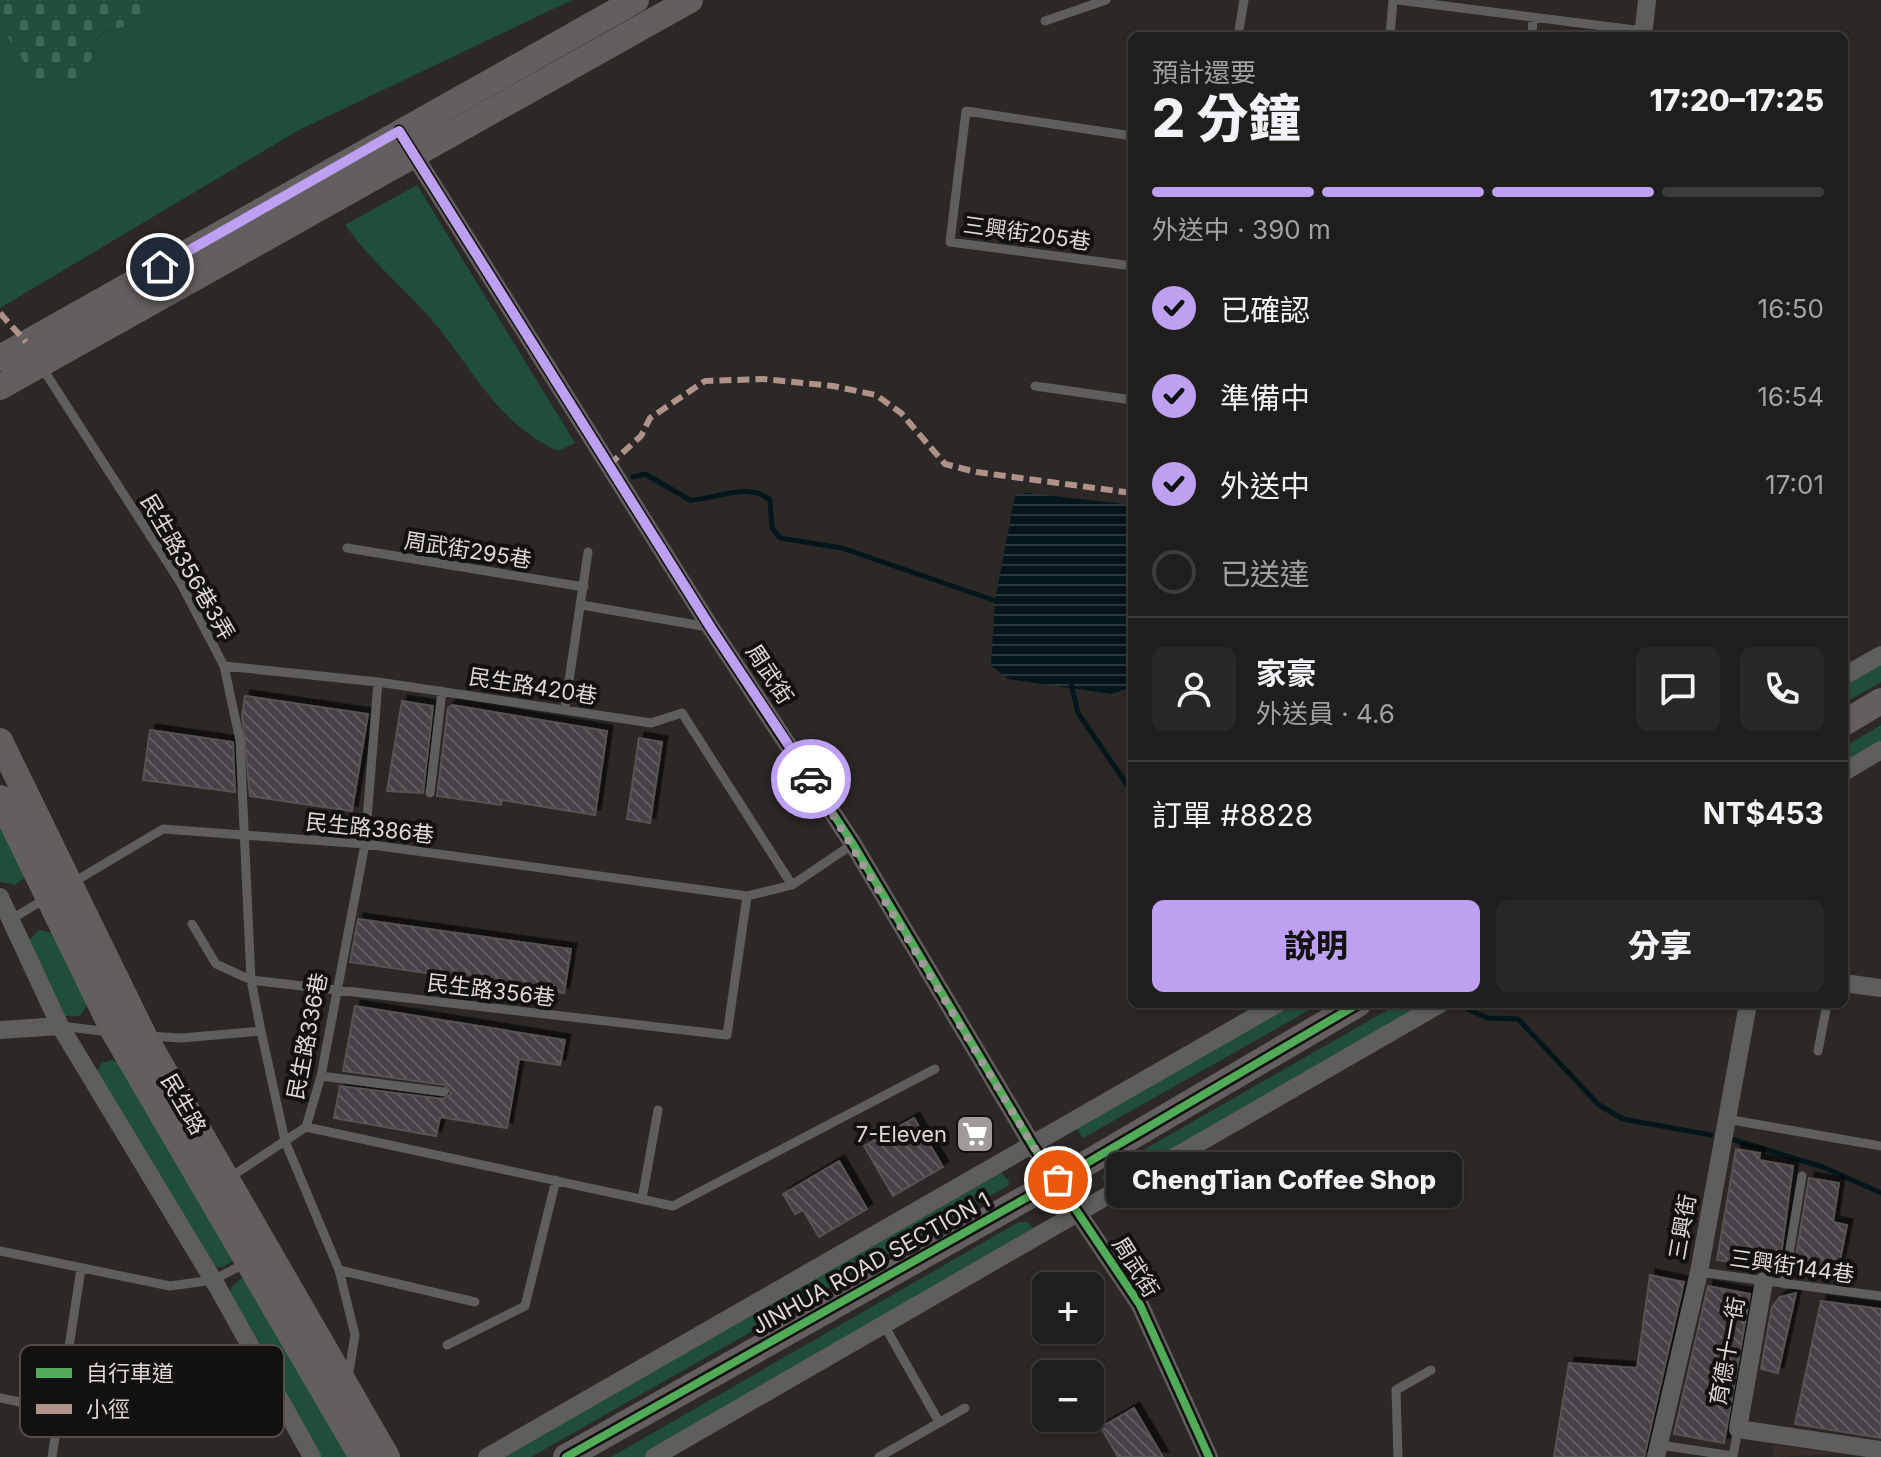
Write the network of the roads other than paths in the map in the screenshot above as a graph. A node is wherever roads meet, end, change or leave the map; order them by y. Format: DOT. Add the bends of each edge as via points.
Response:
graph roads {
  1 [pos="636,0"];
  2 [pos="690,0"];
  3 [pos="1106,0"];
  4 [pos="1244,0"];
  5 [pos="1396,0"];
  6 [pos="1647,0"];
  7 [pos="1533,18"];
  8 [pos="1045,21"];
  9 [pos="1239,32"];
  10 [pos="1391,32"];
  11 [pos="1532,32"];
  12 [pos="1636,32"];
  13 [pos="1643,32"];
  14 [pos="1128,135"];
  15 [pos="406,142"];
  16 [pos="1128,265"];
  17 [pos="33,353"];
  18 [pos="0,358"];
  19 [pos="1035,386"];
  20 [pos="0,387"];
  21 [pos="1128,399"];
  22 [pos="347,548"];
  23 [pos="588,552"];
  24 [pos="584,587"];
  25 [pos="582,605"];
  26 [pos="711,628"];
  27 [pos="1881,655"];
  28 [pos="224,666"];
  29 [pos="1848,674"];
  30 [pos="378,682"];
  31 [pos="442,691"];
  32 [pos="1881,701"];
  33 [pos="565,708"];
  34 [pos="1848,721"];
  35 [pos="0,741"];
  36 [pos="1881,750"];
  37 [pos="1848,770"];
  38 [pos="430,793"];
  39 [pos="0,798"];
  40 [pos="244,834"];
  41 [pos="365,844"];
  42 [pos="853,844"];
  43 [pos="792,885"];
  44 [pos="59,891"];
  45 [pos="747,896"];
  46 [pos="0,897"];
  47 [pos="10,920"];
  48 [pos="192,924"];
  49 [pos="251,980"];
  50 [pos="1848,984"];
  51 [pos="1881,988"];
  52 [pos="335,990"];
  53 [pos="1270,1008"];
  54 [pos="1351,1008"];
  55 [pos="1433,1008"];
  56 [pos="1747,1008"];
  57 [pos="1826,1008"];
  58 [pos="60,1026"];
  59 [pos="0,1030"];
  60 [pos="261,1031"];
  61 [pos="114,1032"];
  62 [pos="144,1036"];
  63 [pos="1818,1051"];
  64 [pos="935,1069"];
  65 [pos="321,1076"];
  66 [pos="444,1092"];
  67 [pos="658,1110"];
  68 [pos="1726,1119"];
  69 [pos="306,1127"];
  70 [pos="285,1141"];
  71 [pos="1033,1146"];
  72 [pos="1881,1146"];
  73 [pos="1802,1176"];
  74 [pos="227,1179"];
  75 [pos="556,1180"];
  76 [pos="1058,1180"];
  77 [pos="642,1199"];
  78 [pos="1078,1214"];
  79 [pos="0,1251"];
  80 [pos="259,1256"];
  81 [pos="81,1269"];
  82 [pos="339,1270"];
  83 [pos="1699,1272"];
  84 [pos="213,1280"];
  85 [pos="1764,1281"];
  86 [pos="1784,1284"];
  87 [pos="1881,1296"];
  88 [pos="475,1302"];
  89 [pos="884,1325"];
  90 [pos="69,1345"];
  91 [pos="249,1345"];
  92 [pos="447,1345"];
  93 [pos="1431,1370"];
  94 [pos="347,1385"];
  95 [pos="0,1398"];
  96 [pos="20,1402"];
  97 [pos="284,1407"];
  98 [pos="965,1408"];
  99 [pos="939,1422"];
  100 [pos="1738,1429"];
  101 [pos="55,1437"];
  102 [pos="1881,1450"];
  103 [pos="1658,1451"];
  104 [pos="52,1457"];
  105 [pos="312,1457"];
  106 [pos="362,1457"];
  107 [pos="387,1457"];
  108 [pos="487,1457"];
  109 [pos="566,1457"];
  110 [pos="654,1457"];
  111 [pos="879,1457"];
  112 [pos="1209,1457"];
  113 [pos="1398,1457"];
  1 -- 15 [label="street"];
  2 -- 15 [label="street"];
  3 -- 8 [label="lane"];
  4 -- 9 [label="lane"];
  5 -- 7 [label="lane"];
  5 -- 10 [label="lane"];
  6 -- 13 [label="street"];
  7 -- 11 [label="lane"];
  7 -- 12 [label="lane"];
  14 -- 16 [label="lane, 三興街205巷" via="966,111 950,242"];
  15 -- 17 [label="street"];
  15 -- 26 [label="street, 周武街"];
  17 -- 18 [label="street"];
  17 -- 20 [label="street"];
  17 -- 28 [label="lane, 民生路356巷3弄" via="180,582"];
  19 -- 21 [label="lane"];
  22 -- 24 [label="lane, 周武街295巷"];
  23 -- 24 [label="lane"];
  24 -- 25 [label="lane"];
  25 -- 26 [label="lane"];
  25 -- 33 [label="lane"];
  26 -- 42 [label="street, 周武街"];
  27 -- 29 [label="street"];
  28 -- 30 [label="lane, 民生路420巷"];
  28 -- 40 [label="lane, 民生路356巷3弄" via="240,741"];
  30 -- 31 [label="lane, 民生路420巷"];
  30 -- 41 [label="lane"];
  31 -- 33 [label="lane, 民生路420巷"];
  31 -- 38 [label="lane"];
  32 -- 34 [label="street"];
  33 -- 43 [label="lane, 民生路420巷" via="651,723 682,713"];
  35 -- 44 [label="street, 民生路"];
  36 -- 37 [label="street"];
  39 -- 44 [label="street, 民生路"];
  40 -- 41 [label="lane, 民生路386巷"];
  40 -- 44 [label="lane, 民生路386巷" via="163,829"];
  40 -- 49 [label="lane, 民生路356巷3弄"];
  41 -- 45 [label="lane, 民生路386巷"];
  41 -- 52 [label="lane, 民生路336巷"];
  42 -- 43 [label="lane"];
  42 -- 71 [label="street, 周武街"];
  43 -- 45 [label="lane"];
  44 -- 47 [label="lane, 民生路386巷"];
  44 -- 61 [label="street, 民生路"];
  44 -- 62 [label="street, 民生路"];
  45 -- 52 [label="lane, 民生路356巷" via="727,1035"];
  46 -- 47 [label="street"];
  47 -- 58 [label="street"];
  48 -- 49 [label="lane, 民生路356巷" via="216,964"];
  49 -- 52 [label="lane, 民生路356巷"];
  49 -- 60 [label="lane"];
  50 -- 51 [label="street"];
  52 -- 65 [label="lane, 民生路336巷"];
  53 -- 71 [label="street, JINHUA ROAD SECTION 1"];
  54 -- 76 [label="street, JINHUA ROAD SECTION 1"];
  55 -- 78 [label="street"];
  56 -- 68 [label="street, 三興街"];
  57 -- 63 [label="lane"];
  58 -- 59 [label="street"];
  58 -- 61 [label="lane"];
  58 -- 84 [label="street"];
  60 -- 62 [label="lane"];
  60 -- 70 [label="lane"];
  61 -- 62 [label="lane"];
  61 -- 80 [label="street, 民生路"];
  62 -- 74 [label="street, 民生路"];
  64 -- 77 [label="lane, 民生路336巷" via="673,1206"];
  65 -- 66 [label="lane"];
  65 -- 69 [label="lane, 民生路336巷"];
  67 -- 77 [label="lane"];
  68 -- 72 [label="lane"];
  68 -- 83 [label="street, 三興街"];
  69 -- 70 [label="lane"];
  69 -- 75 [label="lane, 民生路336巷"];
  70 -- 74 [label="lane"];
  70 -- 82 [label="lane"];
  71 -- 76 [label="street, 周武街"];
  71 -- 108 [label="street, JINHUA ROAD SECTION 1"];
  73 -- 86 [label="lane"];
  74 -- 80 [label="street, 民生路"];
  75 -- 77 [label="lane, 民生路336巷"];
  75 -- 92 [label="lane" via="525,1306"];
  76 -- 78 [label="street, 周武街"];
  76 -- 109 [label="street, JINHUA ROAD SECTION 1"];
  78 -- 89 [label="street"];
  78 -- 112 [label="street, 周武街" via="1140,1305"];
  79 -- 81 [label="lane"];
  80 -- 84 [label="lane"];
  80 -- 94 [label="street, 民生路"];
  80 -- 106 [label="street, 民生路"];
  81 -- 84 [label="lane" via="170,1286"];
  81 -- 90 [label="lane"];
  82 -- 88 [label="lane"];
  82 -- 94 [label="lane" via="355,1335"];
  83 -- 85 [label="lane, 三興街144巷"];
  83 -- 103 [label="street, 三興街"];
  84 -- 91 [label="street"];
  85 -- 86 [label="lane, 三興街144巷"];
  85 -- 100 [label="street, 育德十一街"];
  86 -- 87 [label="lane, 三興街144巷"];
  89 -- 99 [label="lane"];
  89 -- 110 [label="street"];
  93 -- 113 [label="lane" via="1396,1390"];
  94 -- 107 [label="street, 民生路"];
  95 -- 96 [label="lane"];
  97 -- 105 [label="street"];
  98 -- 99 [label="lane"];
  99 -- 111 [label="lane"];
  100 -- 102 [label="street, 育德十一街"];
  100 -- 103 [label="lane" via="1733,1456"];
  101 -- 104 [label="lane"];
}
